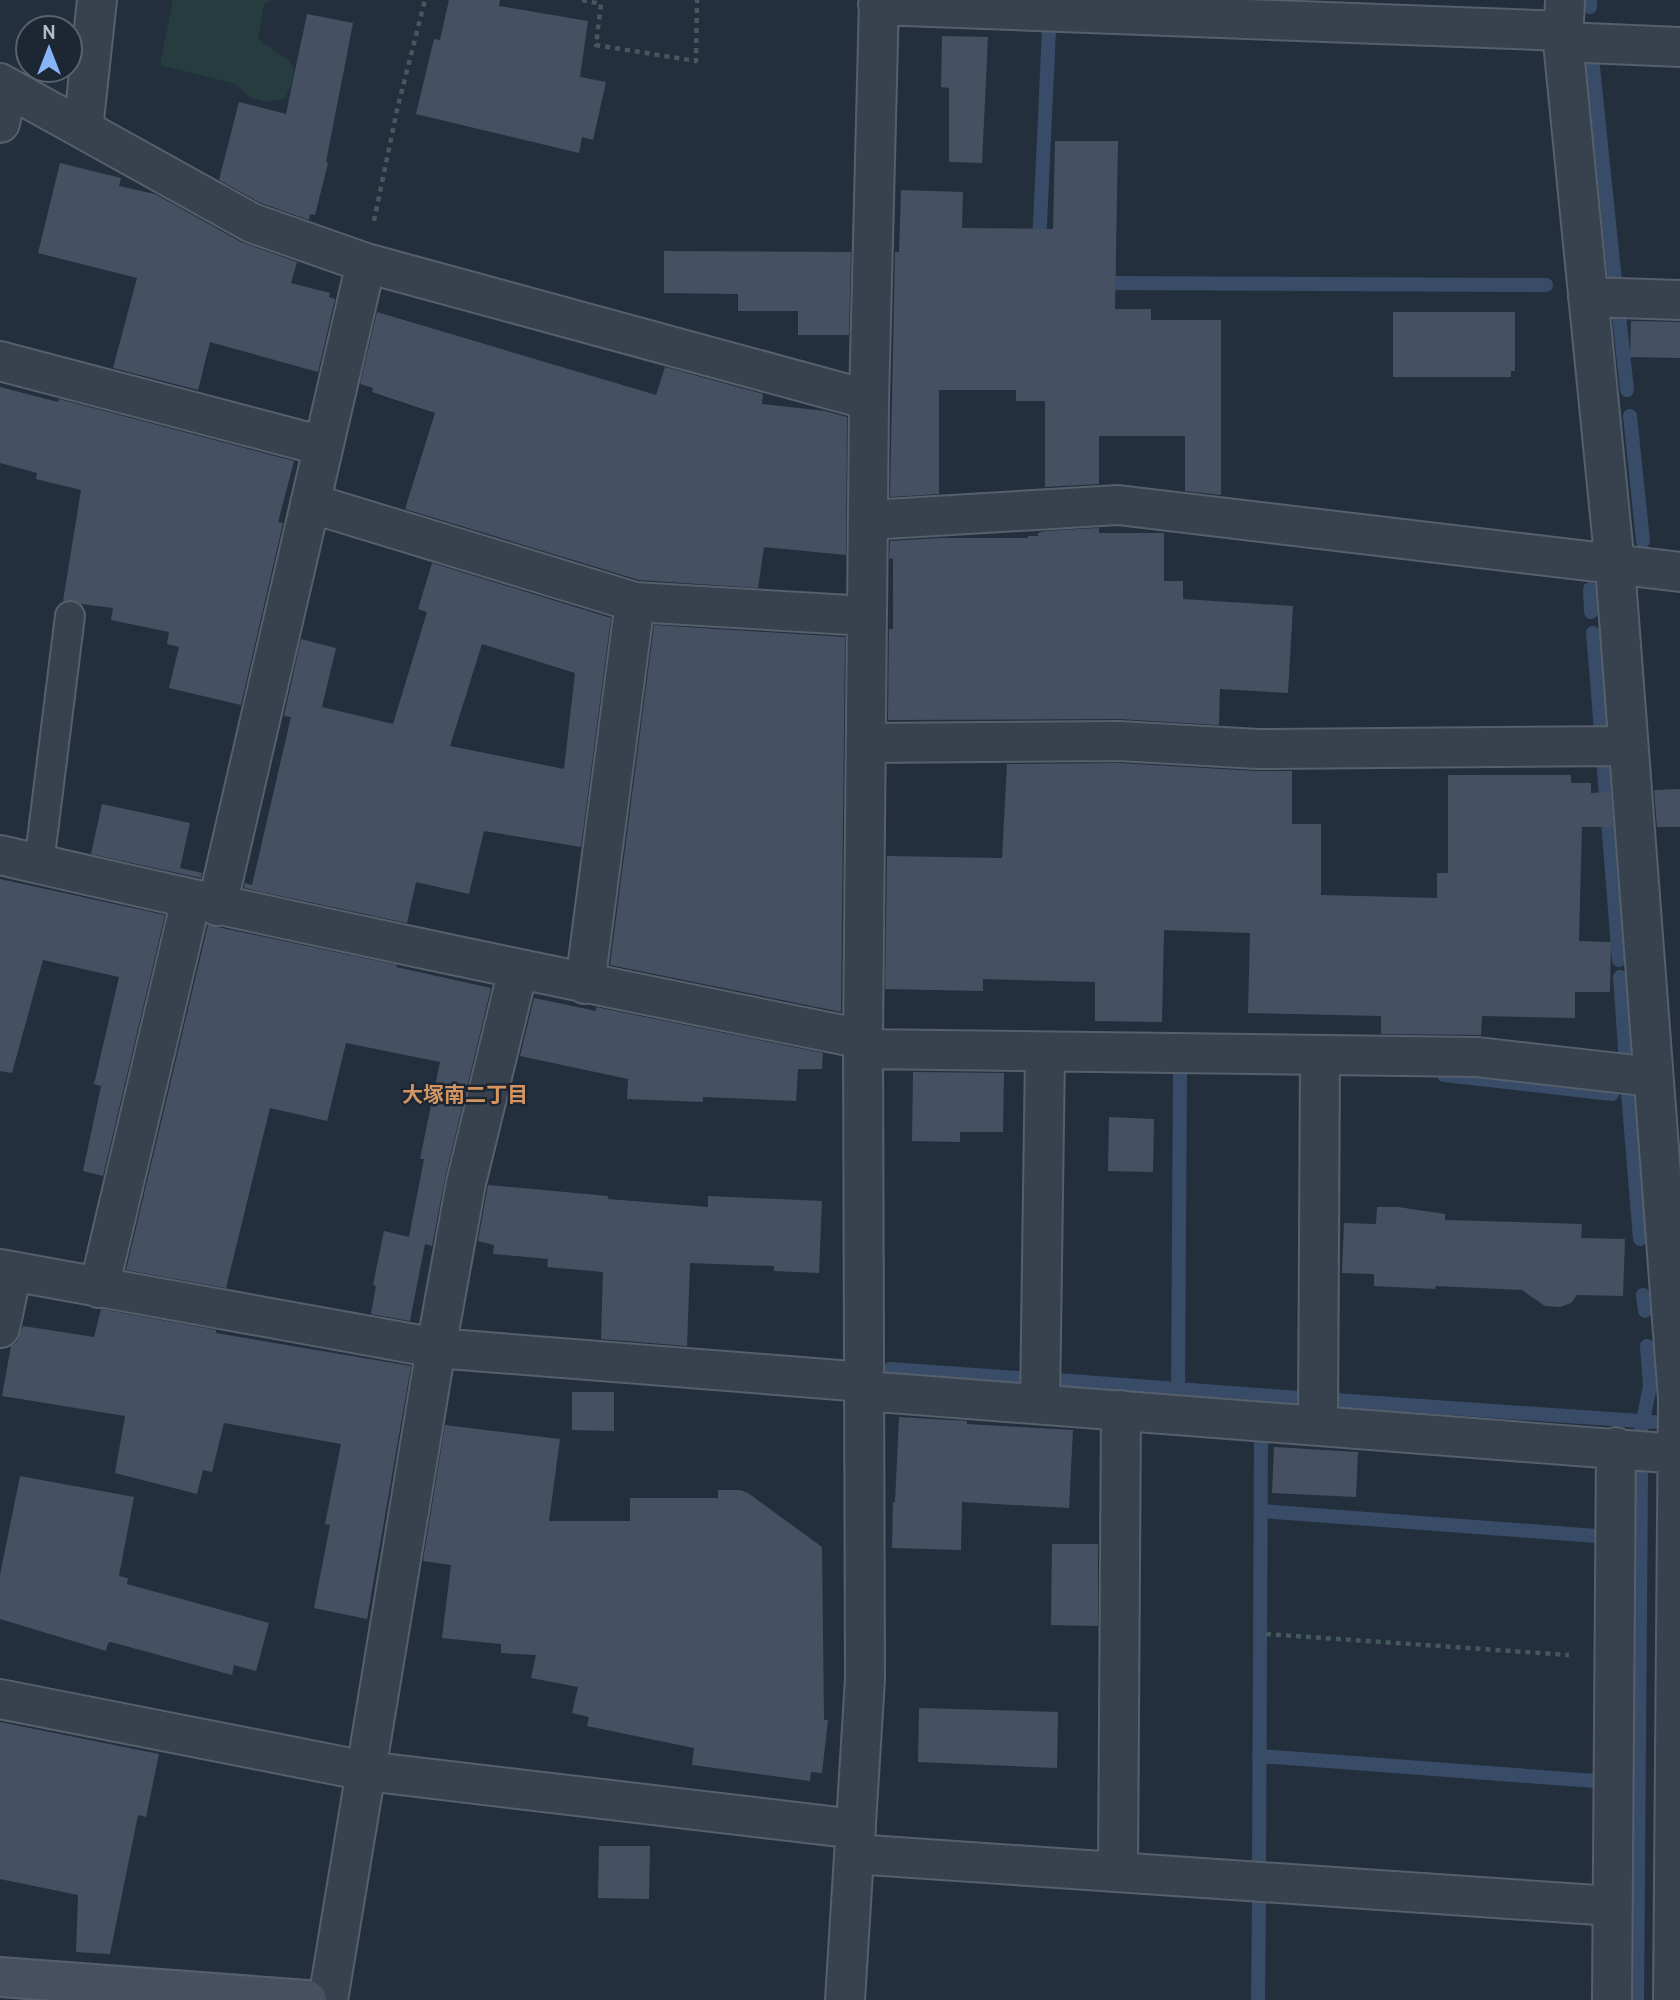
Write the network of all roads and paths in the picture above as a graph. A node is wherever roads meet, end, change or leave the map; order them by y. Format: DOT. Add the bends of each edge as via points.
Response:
graph roads {
  1 [pos="97,0"];
  2 [pos="425,0"];
  3 [pos="582,0"];
  4 [pos="697,0"];
  5 [pos="878,3"];
  6 [pos="1564,24"];
  7 [pos="1680,47"];
  8 [pos="2,98"];
  9 [pos="83,129"];
  10 [pos="366,262"];
  11 [pos="1588,298"];
  12 [pos="1680,300"];
  13 [pos="0,361"];
  14 [pos="869,400"];
  15 [pos="323,446"];
  16 [pos="310,503"];
  17 [pos="869,520"];
  18 [pos="1615,566"];
  19 [pos="1680,572"];
  20 [pos="635,602"];
  21 [pos="71,616"];
  22 [pos="867,616"];
  23 [pos="866,743"];
  24 [pos="1629,746"];
  25 [pos="0,855"];
  26 [pos="39,864"];
  27 [pos="204,903"];
  28 [pos="518,970"];
  29 [pos="585,984"];
  30 [pos="863,1044"];
  31 [pos="1045,1052"];
  32 [pos="1320,1056"];
  33 [pos="1662,1082"];
  34 [pos="6,1270"];
  35 [pos="99,1288"];
  36 [pos="0,1328"];
  37 [pos="436,1348"];
  38 [pos="864,1386"];
  39 [pos="1679,1400"];
  40 [pos="1040,1404"];
  41 [pos="1121,1410"];
  42 [pos="1318,1425"];
  43 [pos="1616,1447"];
  44 [pos="1679,1453"];
  45 [pos="1266,1634"];
  46 [pos="1614,1658"];
  47 [pos="0,1699"];
  48 [pos="366,1771"];
  49 [pos="855,1842"];
  50 [pos="1118,1872"];
  51 [pos="1612,1906"];
  52 [pos="1677,1913"];
  53 [pos="0,1977"];
  54 [pos="85,1992"];
  55 [pos="307,2000"];
  56 [pos="328,2000"];
  57 [pos="845,2000"];
  58 [pos="1612,2000"];
  59 [pos="1673,2000"];
  1 -- 9 [label="street"];
  2 -- 10 [label="path"];
  3 -- 4 [label="path" via="601,4 596,46 696,61"];
  5 -- 6 [label="street"];
  5 -- 14 [label="street"];
  6 -- 7 [label="street"];
  6 -- 11 [label="street"];
  8 -- 9 [label="street"];
  9 -- 10 [label="street" via="253,223"];
  10 -- 14 [label="street"];
  10 -- 15 [label="street"];
  11 -- 12 [label="street"];
  11 -- 18 [label="street"];
  13 -- 15 [label="street"];
  14 -- 17 [label="street"];
  15 -- 16 [label="street"];
  16 -- 20 [label="street"];
  16 -- 27 [label="street"];
  17 -- 18 [label="street" via="1118,505"];
  17 -- 22 [label="street"];
  18 -- 19 [label="street"];
  18 -- 24 [label="street"];
  20 -- 22 [label="street"];
  20 -- 29 [label="street"];
  21 -- 26 [label="lane"];
  22 -- 23 [label="street"];
  23 -- 24 [label="street" via="1119,741 1258,749"];
  23 -- 30 [label="street"];
  24 -- 33 [label="street"];
  25 -- 26 [label="street"];
  26 -- 27 [label="street"];
  27 -- 28 [label="street"];
  27 -- 35 [label="street"];
  28 -- 29 [label="street"];
  28 -- 37 [label="street" via="466,1183"];
  29 -- 30 [label="street"];
  30 -- 31 [label="street"];
  30 -- 38 [label="street"];
  31 -- 32 [label="street"];
  31 -- 40 [label="street"];
  32 -- 33 [label="street" via="1477,1057"];
  32 -- 42 [label="street"];
  33 -- 39 [label="street"];
  34 -- 35 [label="street"];
  34 -- 36 [label="street"];
  35 -- 37 [label="street"];
  37 -- 38 [label="street"];
  37 -- 48 [label="street"];
  38 -- 40 [label="street"];
  38 -- 49 [label="street" via="865,1679"];
  39 -- 44 [label="street"];
  40 -- 41 [label="street"];
  41 -- 42 [label="street"];
  41 -- 50 [label="street"];
  42 -- 43 [label="street"];
  43 -- 44 [label="street"];
  43 -- 46 [label="street"];
  44 -- 52 [label="street"];
  45 -- 46 [label="path"];
  46 -- 51 [label="street"];
  47 -- 48 [label="street"];
  48 -- 49 [label="street"];
  48 -- 56 [label="street"];
  49 -- 50 [label="street"];
  49 -- 57 [label="street"];
  50 -- 51 [label="street"];
  51 -- 58 [label="street"];
  52 -- 59 [label="street"];
  53 -- 54 [label="street"];
  54 -- 55 [label="street"];
}
